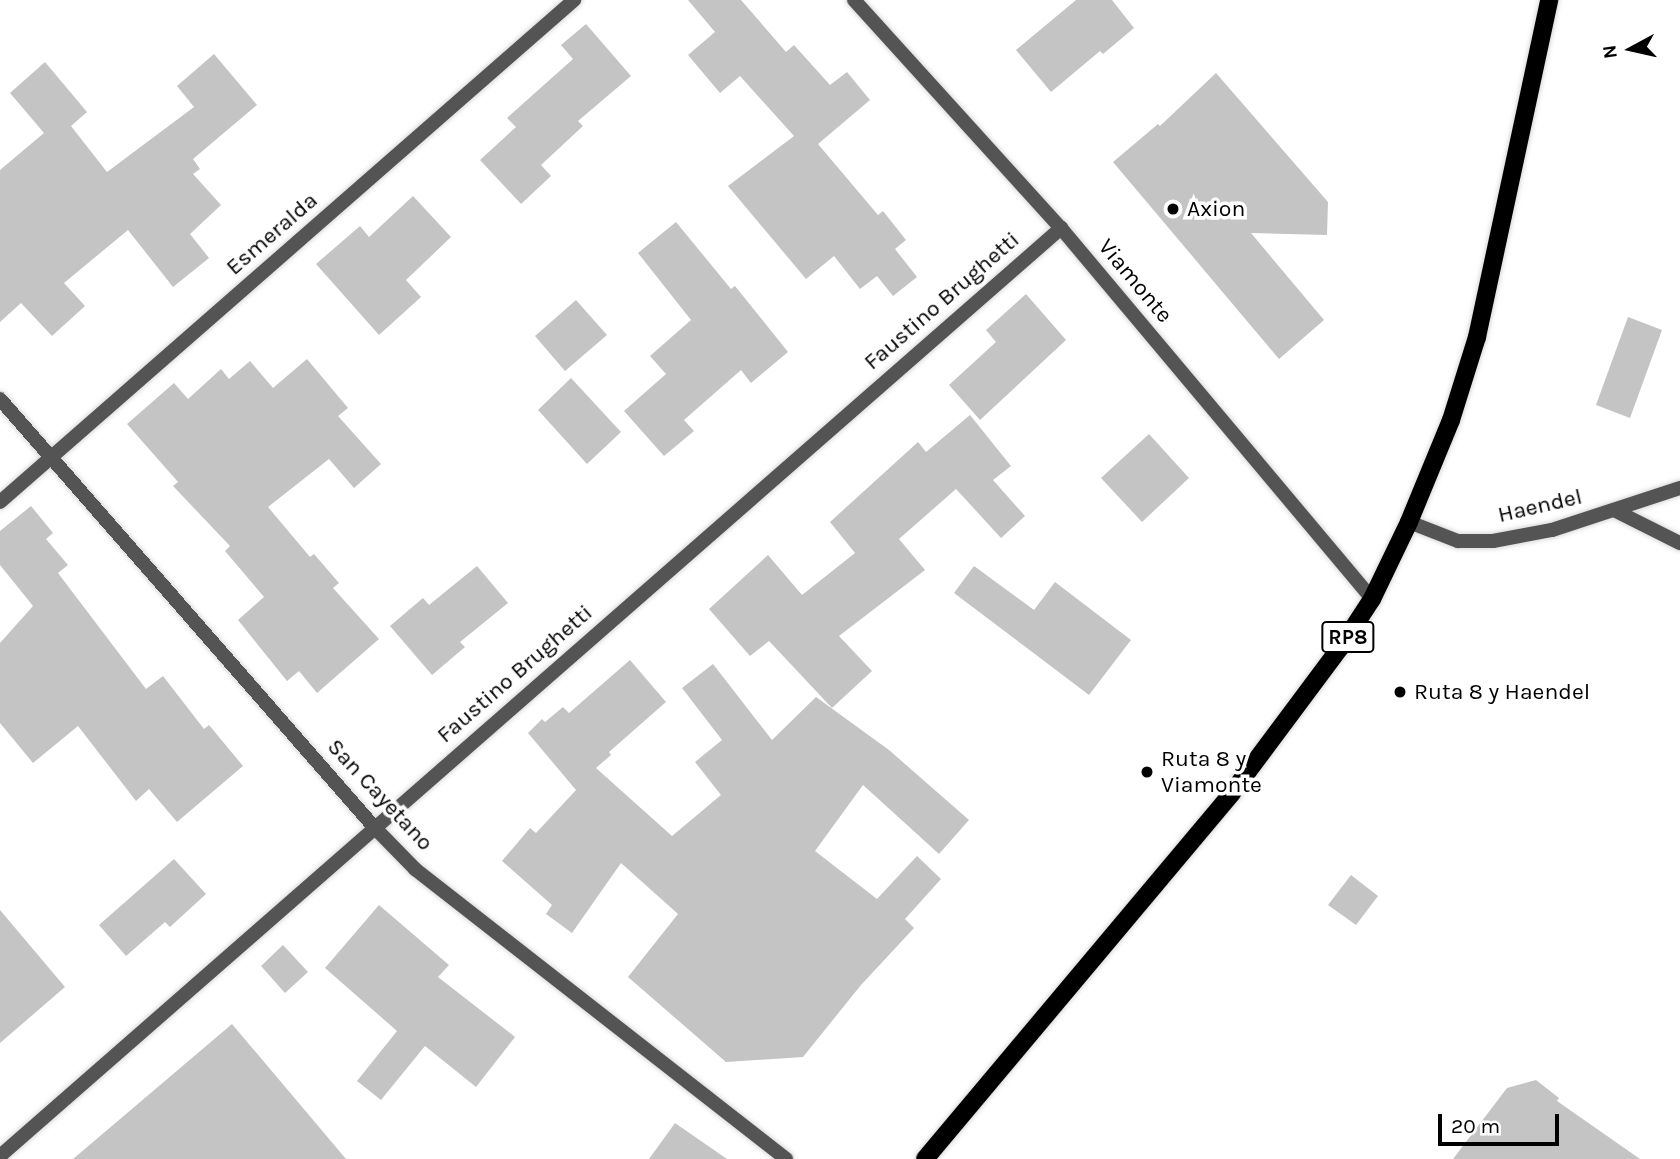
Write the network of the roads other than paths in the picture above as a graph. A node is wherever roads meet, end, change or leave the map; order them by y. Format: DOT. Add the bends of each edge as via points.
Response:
graph roads {
  1 [pos="574,0"];
  2 [pos="854,0"];
  3 [pos="1549,0"];
  4 [pos="1061,228"];
  5 [pos="0,399"];
  6 [pos="52,458"];
  7 [pos="1680,488"];
  8 [pos="0,502"];
  9 [pos="1614,510"];
  10 [pos="1409,522"];
  11 [pos="1680,542"];
  12 [pos="1373,599"];
  13 [pos="374,827"];
  14 [pos="0,1156"];
  15 [pos="786,1159"];
  16 [pos="925,1159"];
  1 -- 6 [label="street, Esmeralda"];
  2 -- 4 [label="street, Viamonte"];
  3 -- 10 [label="main road, RP8" via="1477,337 1451,420"];
  4 -- 12 [label="street, Viamonte"];
  4 -- 13 [label="street, Faustino Brughetti"];
  5 -- 6 [label="street, San Cayetano"];
  6 -- 8 [label="street, Esmeralda"];
  6 -- 13 [label="street, San Cayetano"];
  7 -- 9 [label="street, Haendel"];
  9 -- 10 [label="street, Haendel" via="1552,530 1493,541 1458,541"];
  9 -- 11 [label="street"];
  10 -- 12 [label="main road, RP8"];
  12 -- 16 [label="main road, RP8" via="1231,794"];
  13 -- 14 [label="street, Faustino Brughetti"];
  13 -- 15 [label="street, San Cayetano" via="415,869"];
}
